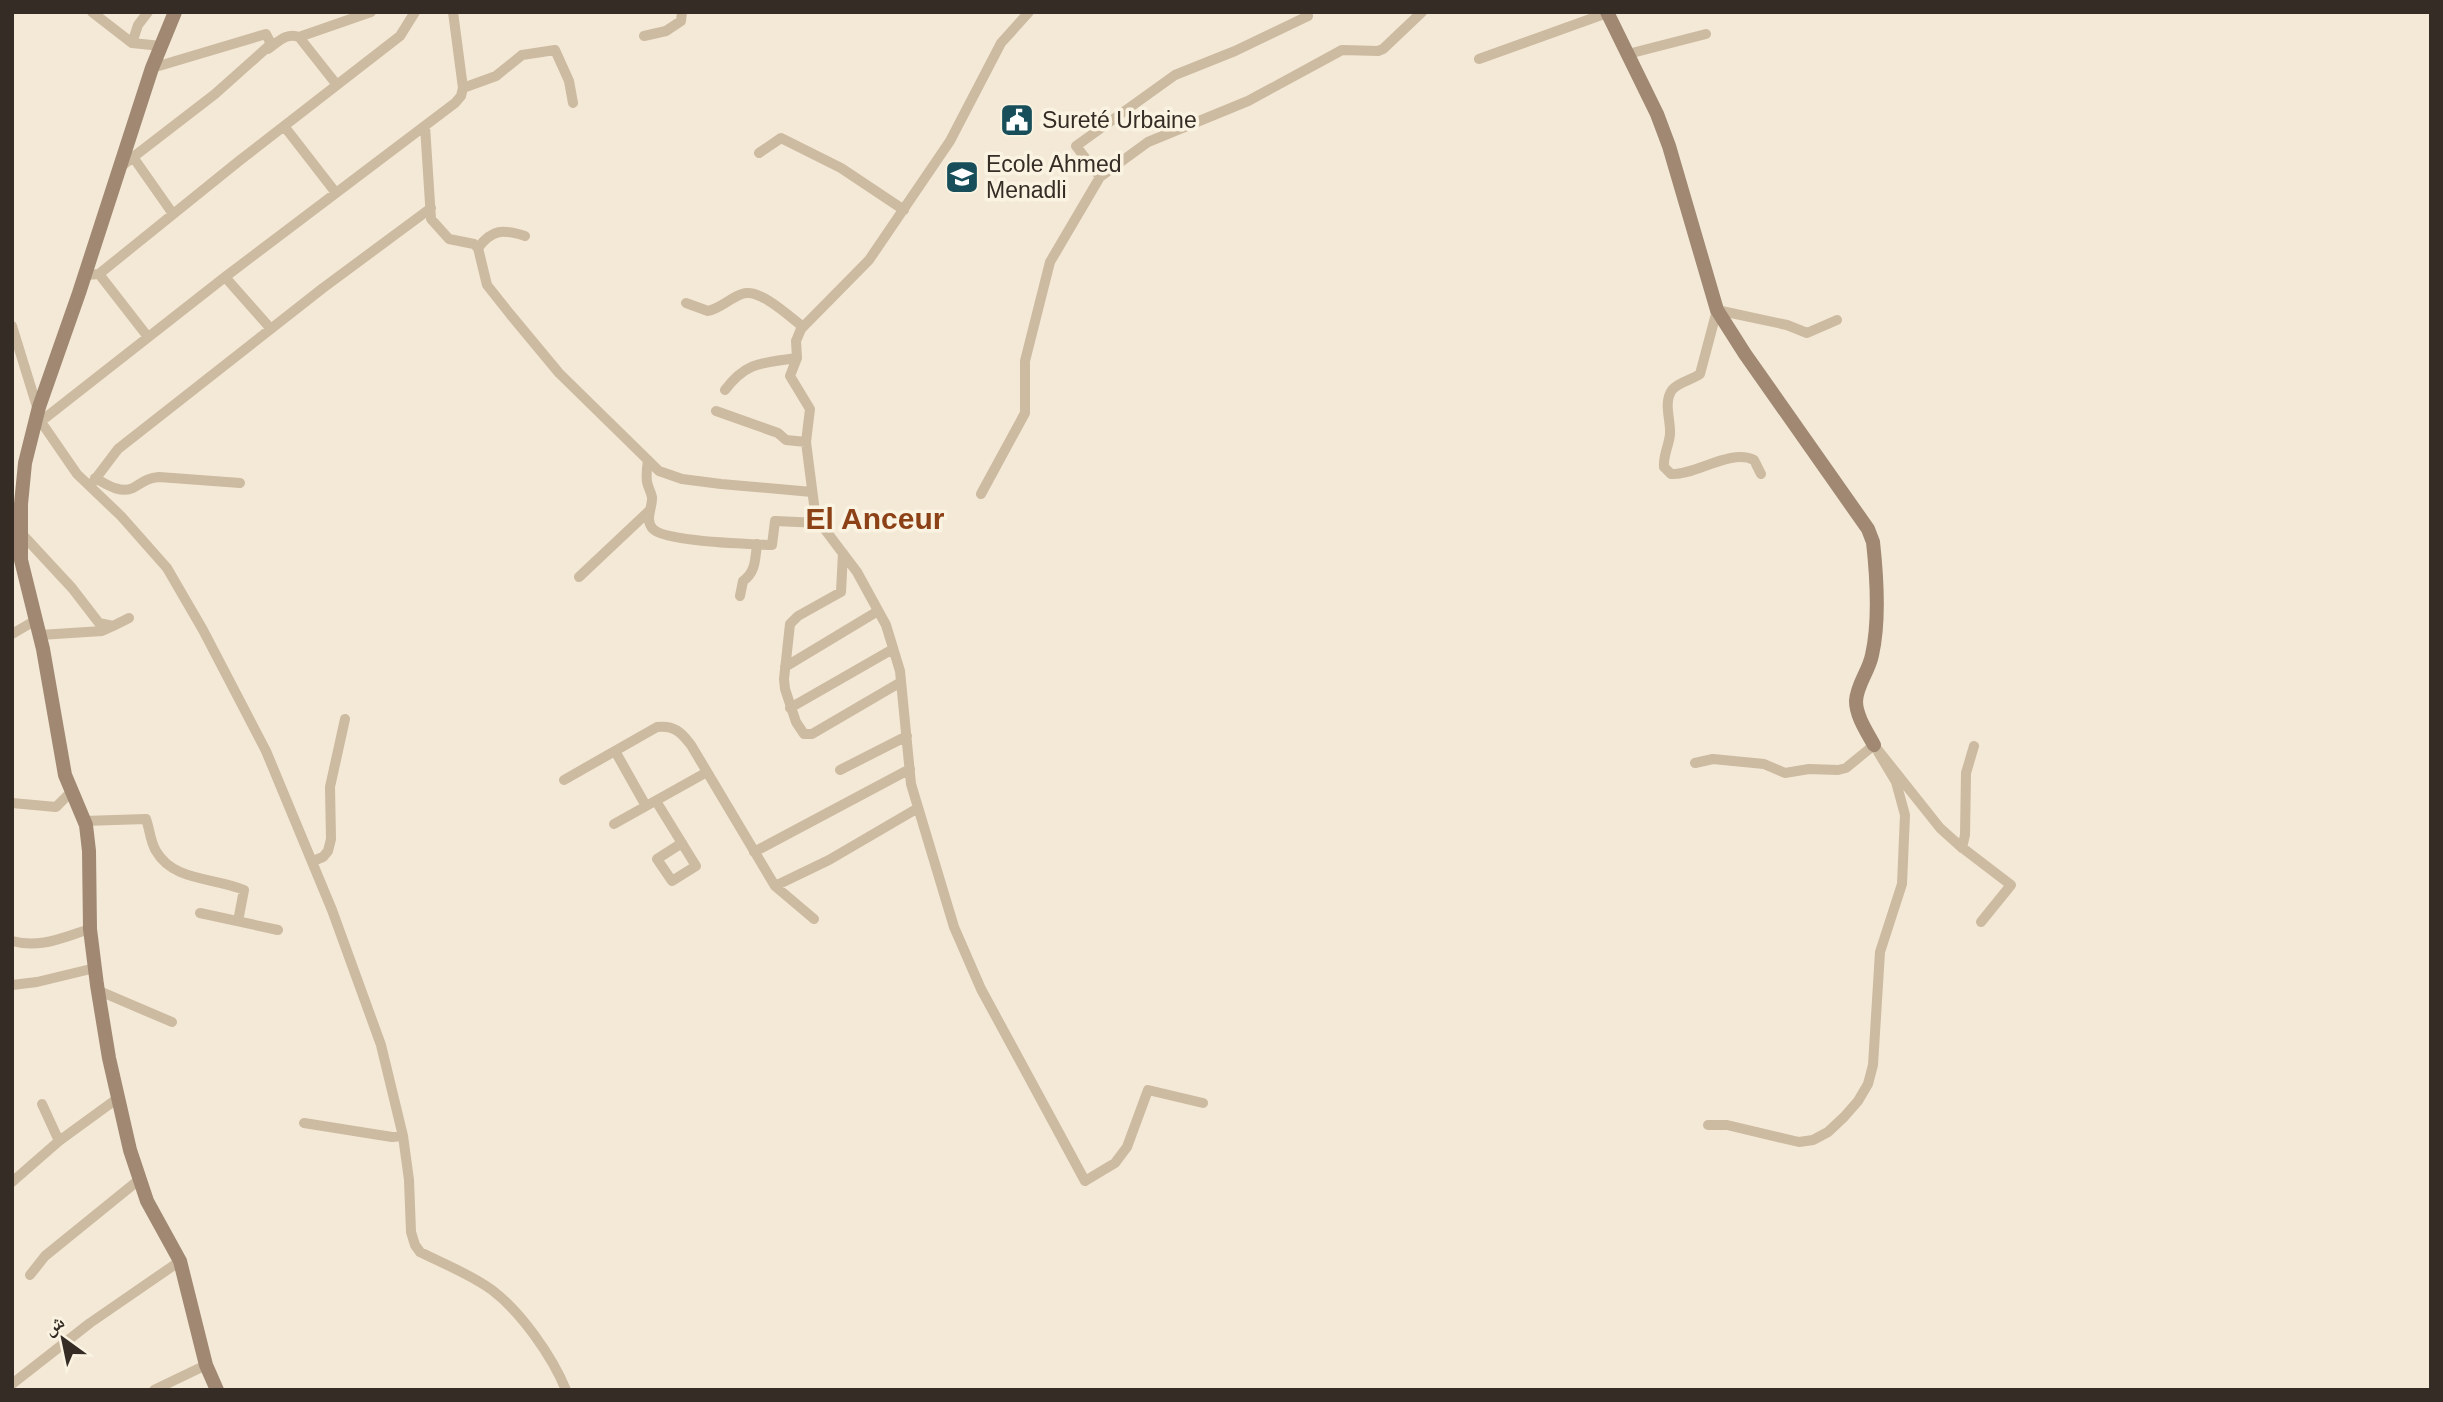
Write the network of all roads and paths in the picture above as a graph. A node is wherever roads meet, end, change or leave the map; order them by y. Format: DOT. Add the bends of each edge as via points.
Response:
graph roads {
  1 [pos="92,12"];
  2 [pos="148,12"];
  3 [pos="175,12"];
  4 [pos="371,12"];
  5 [pos="415,12"];
  6 [pos="453,12"];
  7 [pos="682,12"];
  8 [pos="1029,12"];
  9 [pos="1422,12"];
  10 [pos="1607,12"];
  11 [pos="1308,16"];
  12 [pos="1706,34"];
  13 [pos="644,36"];
  14 [pos="299,37"];
  15 [pos="132,43"];
  16 [pos="161,46"];
  17 [pos="268,49"];
  18 [pos="1628,54"];
  19 [pos="1479,59"];
  20 [pos="152,68"];
  21 [pos="337,85"];
  22 [pos="463,88"];
  23 [pos="573,103"];
  24 [pos="284,126"];
  25 [pos="425,126"];
  26 [pos="758,153"];
  27 [pos="134,157"];
  28 [pos="119,168"];
  29 [pos="1100,177"];
  30 [pos="336,193"];
  31 [pos="430,208"];
  32 [pos="904,210"];
  33 [pos="173,214"];
  34 [pos="525,236"];
  35 [pos="478,248"];
  36 [pos="92,274"];
  37 [pos="225,277"];
  38 [pos="686,303"];
  39 [pos="1717,310"];
  40 [pos="1837,320"];
  41 [pos="12,326"];
  42 [pos="803,327"];
  43 [pos="271,329"];
  44 [pos="148,337"];
  45 [pos="797,358"];
  46 [pos="725,390"];
  47 [pos="716,411"];
  48 [pos="39,416"];
  49 [pos="806,442"];
  50 [pos="648,460"];
  51 [pos="1761,474"];
  52 [pos="93,482"];
  53 [pos="240,483"];
  54 [pos="812,492"];
  55 [pos="981,494"];
  56 [pos="649,511"];
  57 [pos="820,523"];
  58 [pos="21,534"];
  59 [pos="757,544"];
  60 [pos="843,552"];
  61 [pos="579,577"];
  62 [pos="740,596"];
  63 [pos="878,611"];
  64 [pos="129,618"];
  65 [pos="36,620"];
  66 [pos="113,626"];
  67 [pos="12,634"];
  68 [pos="40,635"];
  69 [pos="893,649"];
  70 [pos="785,667"];
  71 [pos="901,682"];
  72 [pos="790,708"];
  73 [pos="345,719"];
  74 [pos="907,736"];
  75 [pos="1874,745"];
  76 [pos="1974,746"];
  77 [pos="615,751"];
  78 [pos="1695,763"];
  79 [pos="910,769"];
  80 [pos="841,770"];
  81 [pos="707,772"];
  82 [pos="564,780"];
  83 [pos="72,791"];
  84 [pos="12,803"];
  85 [pos="651,804"];
  86 [pos="918,808"];
  87 [pos="84,821"];
  88 [pos="614,824"];
  89 [pos="682,843"];
  90 [pos="1962,848"];
  91 [pos="754,852"];
  92 [pos="313,861"];
  93 [pos="775,886"];
  94 [pos="200,913"];
  95 [pos="814,919"];
  96 [pos="238,921"];
  97 [pos="1981,922"];
  98 [pos="90,929"];
  99 [pos="278,930"];
  100 [pos="12,941"];
  101 [pos="95,968"];
  102 [pos="12,985"];
  103 [pos="97,990"];
  104 [pos="172,1022"];
  105 [pos="118,1098"];
  106 [pos="1203,1103"];
  107 [pos="43,1104"];
  108 [pos="304,1122"];
  109 [pos="1708,1125"];
  110 [pos="403,1136"];
  111 [pos="59,1140"];
  112 [pos="140,1179"];
  113 [pos="12,1182"];
  114 [pos="180,1261"];
  115 [pos="30,1275"];
  116 [pos="206,1365"];
  117 [pos="12,1384"];
  118 [pos="154,1390"];
  119 [pos="217,1390"];
  120 [pos="566,1390"];
  1 -- 15 [label="street"];
  2 -- 15 [label="street"];
  3 -- 16 [label="street"];
  4 -- 14 [label="street"];
  5 -- 21 [label="street" via="400,36"];
  6 -- 22 [label="street"];
  7 -- 13 [label="street" via="674,27"];
  8 -- 32 [label="street" via="1001,43 950,141"];
  9 -- 29 [label="street" via="1383,49 1342,50 1248,101 1149,142"];
  10 -- 18 [label="street"];
  10 -- 19 [label="street"];
  11 -- 29 [label="street" via="1175,75 1076,146"];
  12 -- 18 [label="street"];
  14 -- 17 [label="street" via="287,36"];
  14 -- 21 [label="street"];
  15 -- 16 [label="street"];
  16 -- 20 [label="street"];
  17 -- 20 [label="street" via="271,44 266,34"];
  17 -- 27 [label="street"];
  18 -- 39 [label="street" via="1669,146"];
  20 -- 28 [label="street"];
  21 -- 24 [label="street"];
  22 -- 23 [label="street" via="496,76 522,55 555,50 569,80"];
  22 -- 25 [label="street" via="455,103"];
  24 -- 30 [label="street"];
  24 -- 33 [label="street"];
  25 -- 30 [label="street"];
  25 -- 31 [label="street"];
  26 -- 32 [label="street" via="781,138 841,168"];
  27 -- 28 [label="street"];
  27 -- 33 [label="street"];
  28 -- 36 [label="street"];
  29 -- 55 [label="street" via="1050,262 1025,361 1025,413"];
  30 -- 37 [label="street"];
  31 -- 35 [label="street" via="431,219 449,239"];
  31 -- 43 [label="street"];
  32 -- 42 [label="street" via="869,260"];
  33 -- 36 [label="street"];
  34 -- 35 [label="street" via="503,231 485,238"];
  35 -- 50 [label="street" via="488,285 510,314 559,373"];
  36 -- 44 [label="street"];
  36 -- 48 [label="street"];
  37 -- 43 [label="street"];
  37 -- 44 [label="street"];
  38 -- 42 [label="street" via="708,311 753,293"];
  39 -- 40 [label="street" via="1807,332"];
  39 -- 51 [label="street" via="1700,374 1670,393 1664,467 1677,474 1749,458"];
  39 -- 75 [label="street" via="1873,542 1875,631 1872,658 1856,702"];
  41 -- 48 [label="street"];
  42 -- 45 [label="street" via="796,341"];
  43 -- 52 [label="street" via="118,449"];
  44 -- 48 [label="street"];
  45 -- 46 [label="street" via="746,368"];
  45 -- 49 [label="street" via="790,376 810,409"];
  47 -- 49 [label="street" via="786,440"];
  48 -- 52 [label="street" via="77,474"];
  48 -- 58 [label="street" via="25,463"];
  49 -- 54 [label="street"];
  50 -- 54 [label="street" via="659,471 681,479"];
  50 -- 56 [label="street"];
  52 -- 53 [label="street" via="123,490 159,477"];
  52 -- 92 [label="street" via="181,590 266,751"];
  54 -- 57 [label="street"];
  56 -- 59 [label="street" via="650,525 661,533"];
  56 -- 61 [label="street"];
  57 -- 59 [label="street" via="775,521 772,545"];
  57 -- 60 [label="street"];
  58 -- 65 [label="street" via="21,560"];
  58 -- 66 [label="street" via="99,622"];
  59 -- 62 [label="street" via="754,569 743,581"];
  60 -- 63 [label="street"];
  60 -- 70 [label="street" via="841,592 794,619"];
  63 -- 69 [label="street"];
  63 -- 70 [label="street"];
  64 -- 66 [label="street"];
  65 -- 67 [label="street"];
  65 -- 68 [label="street"];
  66 -- 68 [label="street" via="103,631"];
  68 -- 83 [label="street" via="65,775"];
  69 -- 71 [label="street"];
  69 -- 72 [label="street"];
  70 -- 72 [label="street"];
  71 -- 72 [label="street" via="808,735 800,730"];
  71 -- 74 [label="street"];
  73 -- 92 [label="street" via="330,787 331,839 328,851"];
  74 -- 79 [label="street"];
  74 -- 80 [label="street"];
  75 -- 78 [label="street" via="1838,770 1785,773 1764,764 1713,759"];
  75 -- 90 [label="street" via="1940,828"];
  75 -- 109 [label="street" via="1896,782 1905,815 1902,884 1880,952 1868,1084 1844,1117 1813,1140 1799,1142"];
  76 -- 90 [label="street" via="1966,772"];
  77 -- 81 [label="street" via="657,727 676,728"];
  77 -- 82 [label="street"];
  77 -- 85 [label="street"];
  79 -- 86 [label="street"];
  79 -- 91 [label="street"];
  81 -- 85 [label="street"];
  81 -- 91 [label="street"];
  83 -- 84 [label="street" via="56,807"];
  83 -- 87 [label="street"];
  85 -- 88 [label="street"];
  85 -- 89 [label="street"];
  86 -- 93 [label="street" via="830,860"];
  86 -- 106 [label="street" via="965,957 1085,1181 1115,1163 1127,1147 1148,1090"];
  87 -- 96 [label="street" via="146,820 155,850 166,864 179,873 243,888"];
  87 -- 98 [label="street"];
  90 -- 97 [label="street" via="2011,886"];
  91 -- 93 [label="street"];
  92 -- 110 [label="street" via="381,1045"];
  93 -- 95 [label="street"];
  94 -- 96 [label="street"];
  96 -- 99 [label="street"];
  98 -- 100 [label="street" via="41,944"];
  98 -- 101 [label="street"];
  101 -- 102 [label="street"];
  101 -- 103 [label="street"];
  103 -- 104 [label="street"];
  103 -- 105 [label="street"];
  105 -- 111 [label="street"];
  105 -- 112 [label="street"];
  107 -- 111 [label="street"];
  108 -- 110 [label="street"];
  110 -- 120 [label="street" via="415,1245 420,1252 492,1290 513,1309 551,1360"];
  111 -- 113 [label="street"];
  112 -- 114 [label="street"];
  112 -- 115 [label="street" via="45,1256"];
  114 -- 116 [label="street"];
  114 -- 117 [label="street" via="108,1309"];
  116 -- 118 [label="street"];
  116 -- 119 [label="street"];
}
